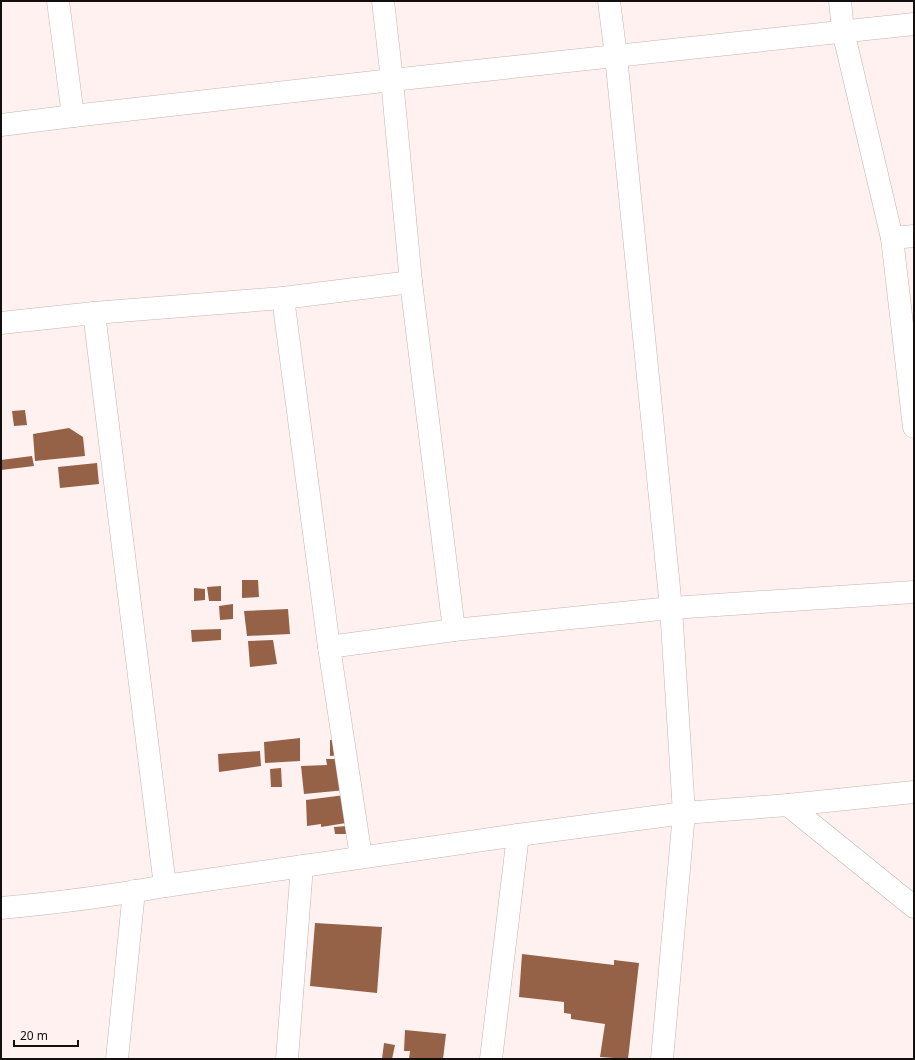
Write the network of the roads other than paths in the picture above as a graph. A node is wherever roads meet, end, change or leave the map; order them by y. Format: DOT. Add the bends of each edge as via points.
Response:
graph roads {
  1 [pos="58,1"];
  2 [pos="383,1"];
  3 [pos="609,1"];
  4 [pos="840,1"];
  5 [pos="914,24"];
  6 [pos="843,31"];
  7 [pos="616,56"];
  8 [pos="392,80"];
  9 [pos="73,116"];
  10 [pos="1,125"];
  11 [pos="914,236"];
  12 [pos="892,238"];
  13 [pos="411,282"];
  14 [pos="283,298"];
  15 [pos="94,313"];
  16 [pos="1,323"];
  17 [pos="914,427"];
  18 [pos="914,592"];
  19 [pos="671,608"];
  20 [pos="454,630"];
  21 [pos="329,648"];
  22 [pos="914,792"];
  23 [pos="788,805"];
  24 [pos="684,813"];
  25 [pos="518,835"];
  26 [pos="362,857"];
  27 [pos="302,866"];
  28 [pos="165,886"];
  29 [pos="134,891"];
  30 [pos="914,907"];
  31 [pos="1,908"];
  32 [pos="118,1059"];
  33 [pos="287,1059"];
  34 [pos="491,1059"];
  35 [pos="662,1059"];
  1 -- 9 [label="street"];
  2 -- 8 [label="street"];
  3 -- 7 [label="street"];
  4 -- 6 [label="street"];
  5 -- 6 [label="street"];
  6 -- 7 [label="street"];
  6 -- 12 [label="street"];
  7 -- 8 [label="street"];
  7 -- 19 [label="street"];
  8 -- 9 [label="street"];
  8 -- 13 [label="street"];
  9 -- 10 [label="street"];
  11 -- 12 [label="street"];
  12 -- 17 [label="street"];
  13 -- 14 [label="street"];
  13 -- 20 [label="street"];
  14 -- 15 [label="street"];
  14 -- 21 [label="street"];
  15 -- 16 [label="street"];
  15 -- 28 [label="street"];
  18 -- 19 [label="street"];
  19 -- 20 [label="street"];
  19 -- 24 [label="street"];
  20 -- 21 [label="street"];
  21 -- 26 [label="street"];
  22 -- 23 [label="street"];
  23 -- 24 [label="street"];
  23 -- 30 [label="street"];
  24 -- 25 [label="street"];
  24 -- 35 [label="street"];
  25 -- 26 [label="street"];
  25 -- 34 [label="street"];
  26 -- 27 [label="street"];
  27 -- 28 [label="street"];
  27 -- 33 [label="street"];
  28 -- 29 [label="street"];
  29 -- 31 [label="street"];
  29 -- 32 [label="street"];
}
